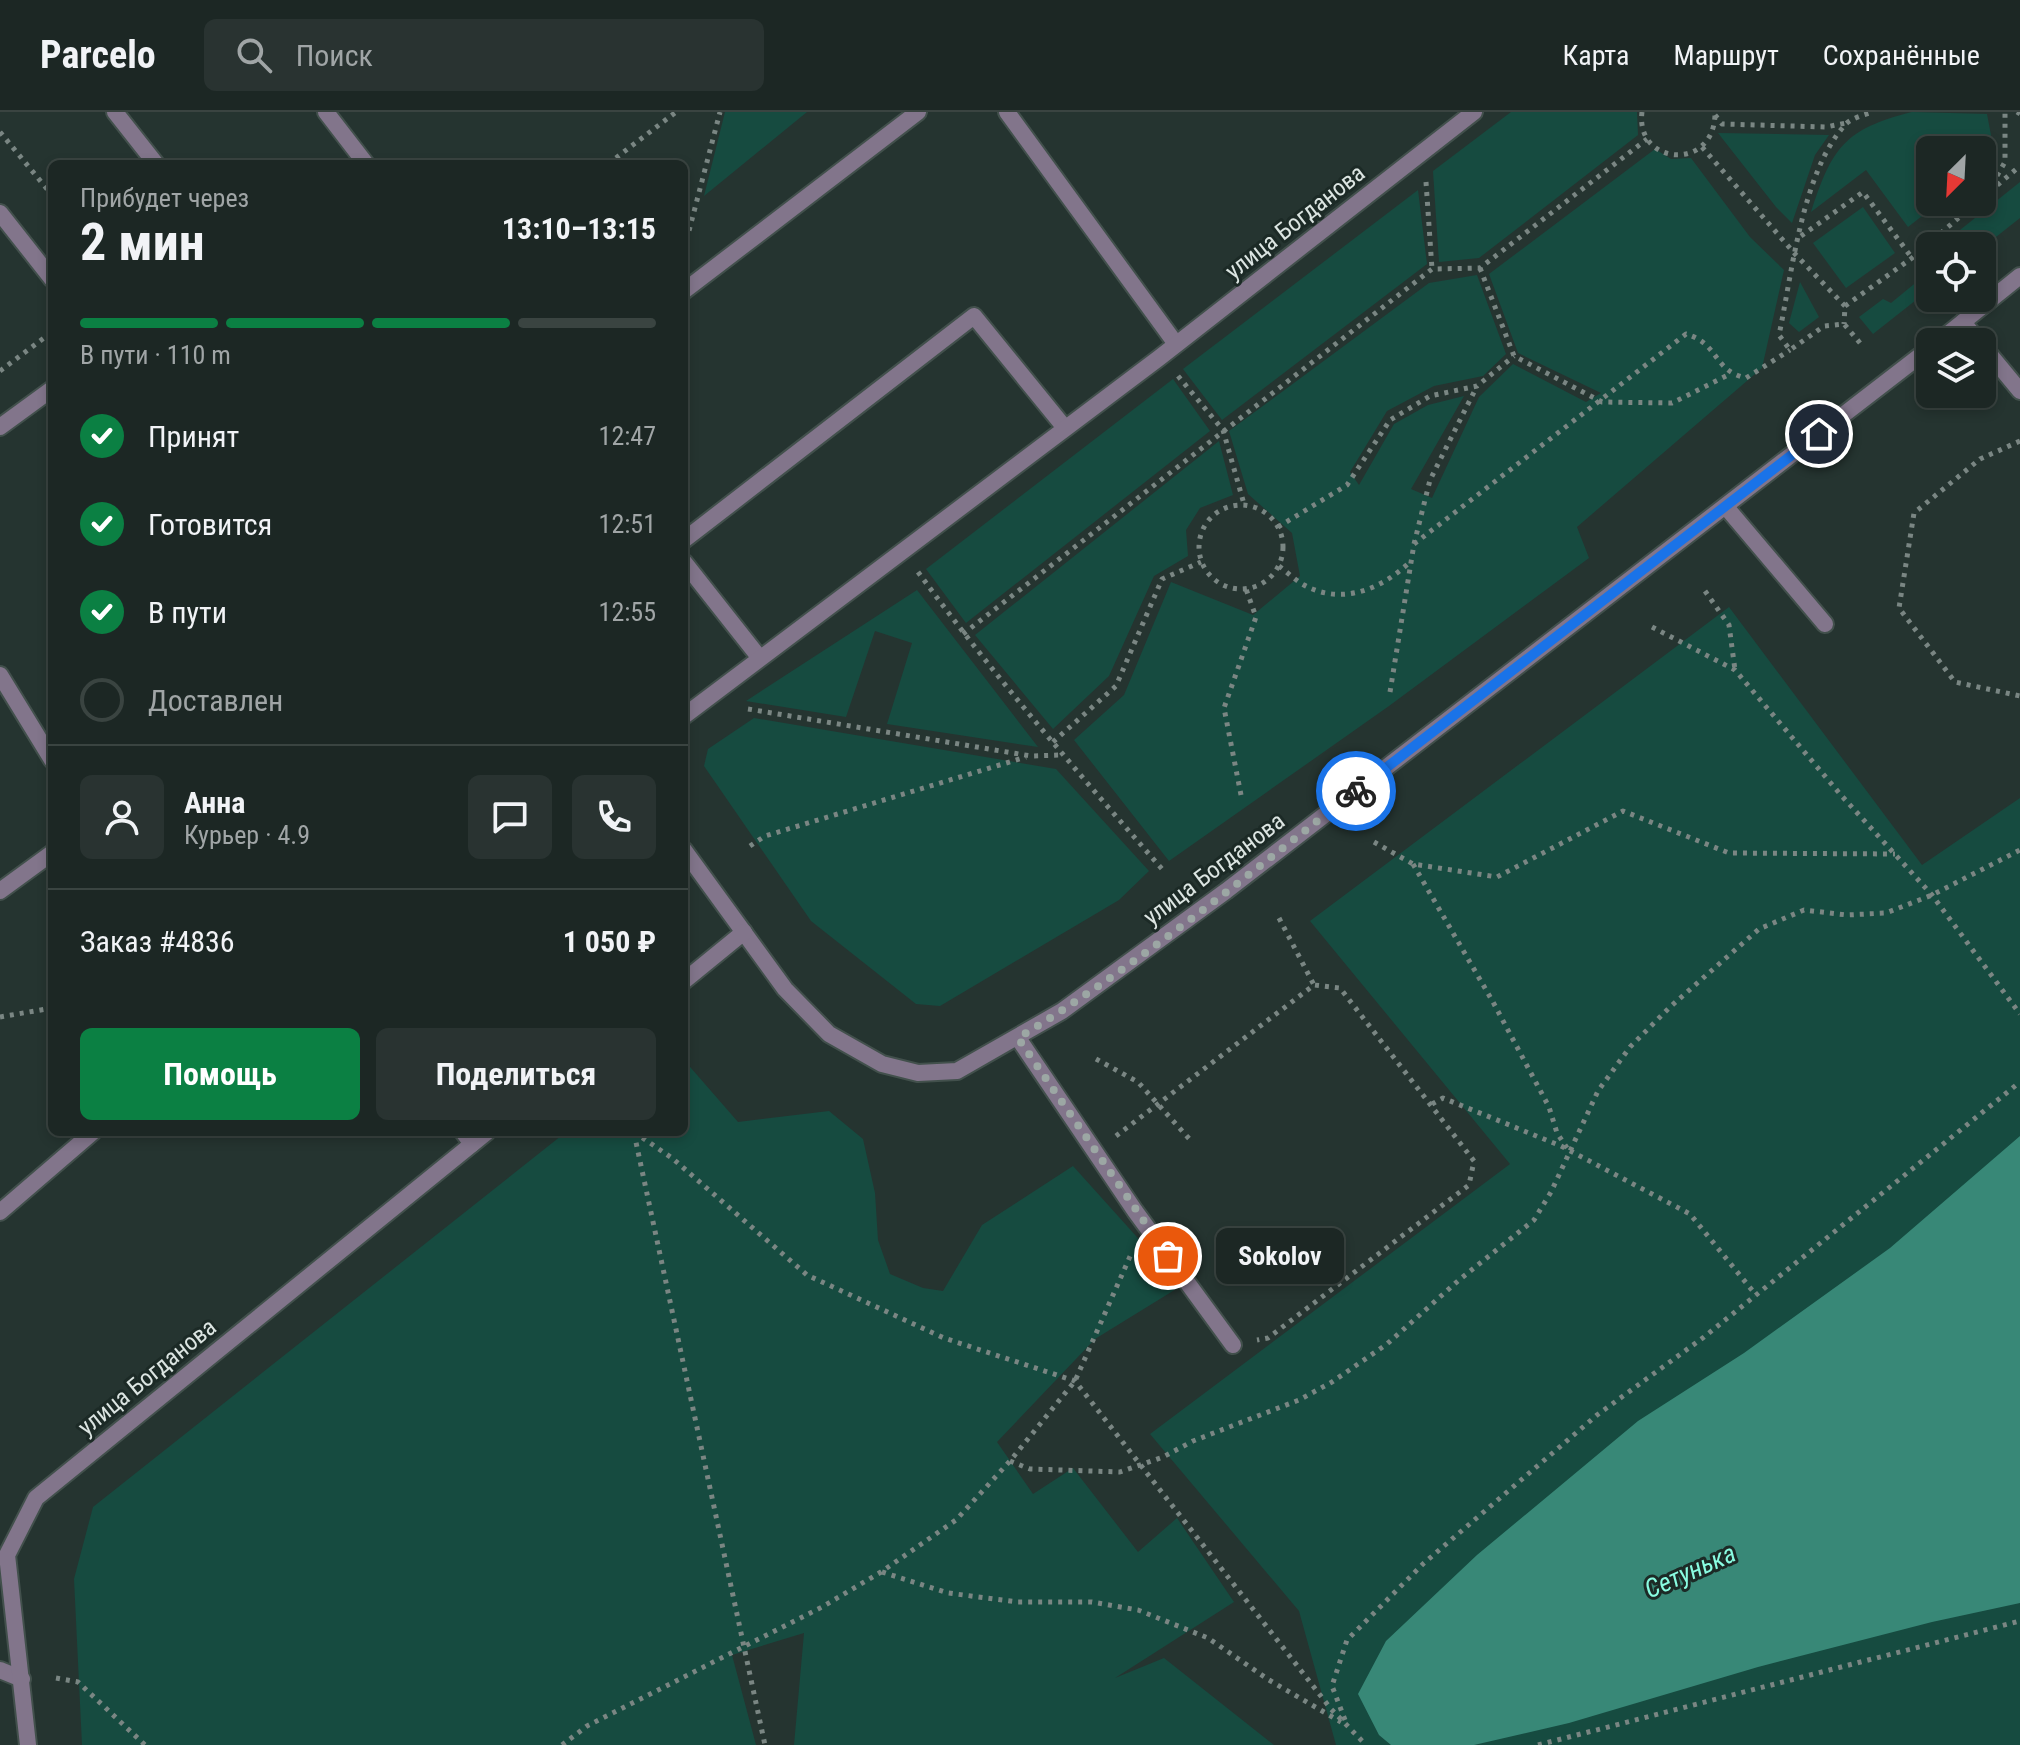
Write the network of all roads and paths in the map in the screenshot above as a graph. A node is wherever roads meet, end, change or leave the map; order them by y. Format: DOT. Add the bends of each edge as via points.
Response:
graph roads {
  1 [pos="115,112"];
  2 [pos="326,112"];
  3 [pos="676,112"];
  4 [pos="720,112"];
  5 [pos="918,112"];
  6 [pos="1007,112"];
  7 [pos="1474,112"];
  8 [pos="1642,112"];
  9 [pos="1873,112"];
  10 [pos="2005,112"];
  11 [pos="1715,114"];
  12 [pos="1847,122"];
  13 [pos="0,132"];
  14 [pos="1647,139"];
  15 [pos="1702,147"];
  16 [pos="153,160"];
  17 [pos="363,160"];
  18 [pos="613,160"];
  19 [pos="2020,166"];
  20 [pos="1996,176"];
  21 [pos="1425,179"];
  22 [pos="1996,186"];
  23 [pos="48,190"];
  24 [pos="0,213"];
  25 [pos="1961,216"];
  26 [pos="688,235"];
  27 [pos="1800,237"];
  28 [pos="1796,255"];
  29 [pos="1912,258"];
  30 [pos="1480,268"];
  31 [pos="1432,269"];
  32 [pos="48,274"];
  33 [pos="2020,276"];
  34 [pos="688,288"];
  35 [pos="1845,306"];
  36 [pos="1963,322"];
  37 [pos="1844,324"];
  38 [pos="1956,328"];
  39 [pos="1968,328"];
  40 [pos="48,335"];
  41 [pos="1860,343"];
  42 [pos="1176,344"];
  43 [pos="1790,350"];
  44 [pos="1514,356"];
  45 [pos="1916,359"];
  46 [pos="1996,362"];
  47 [pos="0,371"];
  48 [pos="1175,372"];
  49 [pos="1730,374"];
  50 [pos="1477,386"];
  51 [pos="2020,391"];
  52 [pos="48,392"];
  53 [pos="1602,402"];
  54 [pos="0,427"];
  55 [pos="1065,428"];
  56 [pos="1223,430"];
  57 [pos="2020,441"];
  58 [pos="1244,504"];
  59 [pos="1726,507"];
  60 [pos="1278,527"];
  61 [pos="688,537"];
  62 [pos="1414,544"];
  63 [pos="1411,561"];
  64 [pos="1201,562"];
  65 [pos="1279,566"];
  66 [pos="688,567"];
  67 [pos="918,572"];
  68 [pos="1246,589"];
  69 [pos="1705,591"];
  70 [pos="1825,624"];
  71 [pos="1652,627"];
  72 [pos="963,634"];
  73 [pos="759,657"];
  74 [pos="1735,670"];
  75 [pos="0,675"];
  76 [pos="1390,692"];
  77 [pos="2020,696"];
  78 [pos="748,709"];
  79 [pos="688,713"];
  80 [pos="1053,742"];
  81 [pos="48,753"];
  82 [pos="1062,755"];
  83 [pos="1031,756"];
  84 [pos="1241,795"];
  85 [pos="1374,842"];
  86 [pos="750,846"];
  87 [pos="2020,850"];
  88 [pos="1895,854"];
  89 [pos="688,855"];
  90 [pos="48,856"];
  91 [pos="1413,864"];
  92 [pos="1163,870"];
  93 [pos="0,891"];
  94 [pos="1932,895"];
  95 [pos="1279,918"];
  96 [pos="744,932"];
  97 [pos="688,978"];
  98 [pos="1314,985"];
  99 [pos="48,1009"];
  100 [pos="2020,1014"];
  101 [pos="0,1017"];
  102 [pos="1018,1038"];
  103 [pos="1096,1059"];
  104 [pos="2020,1082"];
  105 [pos="1432,1104"];
  106 [pos="1157,1105"];
  107 [pos="88,1136"];
  108 [pos="635,1136"];
  109 [pos="640,1136"];
  110 [pos="468,1138"];
  111 [pos="1193,1143"];
  112 [pos="1096,1152"];
  113 [pos="1570,1152"];
  114 [pos="1135,1211"];
  115 [pos="0,1212"];
  116 [pos="1756,1295"];
  117 [pos="1233,1345"];
  118 [pos="1075,1381"];
  119 [pos="1010,1461"];
  120 [pos="1142,1464"];
  121 [pos="4,1557"];
  122 [pos="881,1572"];
  123 [pos="2020,1621"];
  124 [pos="743,1646"];
  125 [pos="0,1670"];
  126 [pos="56,1678"];
  127 [pos="22,1679"];
  128 [pos="1347,1725"];
  129 [pos="28,1745"];
  130 [pos="145,1745"];
  131 [pos="562,1745"];
  132 [pos="765,1745"];
  133 [pos="1366,1745"];
  134 [pos="1538,1745"];
  1 -- 16 [label="street"];
  2 -- 17 [label="street"];
  3 -- 18 [label="path"];
  4 -- 26 [label="path"];
  5 -- 34 [label="street"];
  6 -- 42 [label="street"];
  7 -- 42 [label="street, улица Богданова"];
  8 -- 14 [label="path"];
  9 -- 12 [label="path"];
  10 -- 20 [label="path" via="2005,162"];
  11 -- 12 [label="path" via="1722,124 1826,127"];
  11 -- 15 [label="path" via="1710,138"];
  12 -- 27 [label="path" via="1824,155 1807,196"];
  13 -- 23 [label="path"];
  14 -- 15 [label="path" via="1668,155"];
  14 -- 30 [label="path"];
  15 -- 28 [label="path"];
  19 -- 22 [label="path"];
  21 -- 31 [label="path"];
  24 -- 32 [label="street"];
  25 -- 29 [label="path"];
  27 -- 28 [label="path"];
  27 -- 29 [label="path" via="1863,192"];
  28 -- 35 [label="path"];
  28 -- 43 [label="path" via="1779,335"];
  29 -- 35 [label="path"];
  30 -- 31 [label="path"];
  30 -- 44 [label="path"];
  31 -- 56 [label="path"];
  33 -- 36 [label="street"];
  35 -- 37 [label="path"];
  36 -- 38 [label="street"];
  36 -- 39 [label="street"];
  37 -- 41 [label="path"];
  37 -- 43 [label="path" via="1824,326"];
  40 -- 47 [label="path"];
  42 -- 55 [label="street, улица Богданова"];
  43 -- 49 [label="path" via="1746,378"];
  44 -- 50 [label="path"];
  44 -- 53 [label="path"];
  45 -- 59 [label="street, улица Богданова"];
  46 -- 51 [label="street"];
  48 -- 56 [label="path"];
  49 -- 53 [label="path" via="1672,403"];
  49 -- 53 [label="path" via="1703,339 1686,334"];
  50 -- 60 [label="path" via="1430,396 1390,420 1347,485"];
  50 -- 62 [label="path" via="1430,480"];
  52 -- 54 [label="street"];
  53 -- 62 [label="path"];
  55 -- 61 [label="street" via="974,316"];
  55 -- 73 [label="street, улица Богданова"];
  56 -- 58 [label="path"];
  56 -- 72 [label="path"];
  57 -- 77 [label="path" via="1980,459 1914,513 1899,608 1955,682"];
  58 -- 60 [label="path" via="1270,516"];
  58 -- 64 [label="path" via="1217,512 1207,522 1200,534"];
  59 -- 70 [label="street"];
  59 -- 102 [label="street, улица Богданова" via="1226,891"];
  60 -- 65 [label="path" via="1283,554"];
  62 -- 63 [label="path"];
  63 -- 65 [label="path" via="1367,591 1334,596 1304,585"];
  63 -- 76 [label="path"];
  64 -- 68 [label="path" via="1219,583"];
  64 -- 80 [label="path" via="1162,579 1116,686"];
  65 -- 68 [label="path" via="1270,578"];
  66 -- 73 [label="street"];
  67 -- 72 [label="path"];
  68 -- 84 [label="path" via="1256,617 1224,708"];
  69 -- 74 [label="path" via="1729,625"];
  71 -- 74 [label="path"];
  72 -- 80 [label="path"];
  73 -- 79 [label="street, улица Богданова"];
  74 -- 88 [label="path"];
  75 -- 81 [label="street"];
  78 -- 83 [label="path"];
  80 -- 82 [label="path"];
  82 -- 83 [label="path"];
  82 -- 92 [label="path"];
  83 -- 86 [label="path" via="765,836"];
  85 -- 91 [label="path"];
  87 -- 94 [label="path"];
  88 -- 91 [label="path" via="1729,853 1623,811 1497,877"];
  88 -- 94 [label="path"];
  89 -- 96 [label="street, улица Богданова"];
  90 -- 93 [label="street"];
  91 -- 113 [label="path" via="1493,1002"];
  94 -- 100 [label="path"];
  94 -- 113 [label="path" via="1886,913 1804,910 1759,929 1630,1047 1598,1091"];
  95 -- 98 [label="path"];
  96 -- 97 [label="street"];
  96 -- 102 [label="street, улица Богданова" via="785,989 829,1034 882,1064 918,1073 957,1071"];
  98 -- 105 [label="path" via="1340,988"];
  98 -- 106 [label="path"];
  99 -- 101 [label="path"];
  102 -- 112 [label="street"];
  103 -- 106 [label="path" via="1138,1082"];
  104 -- 116 [label="path"];
  105 -- 113 [label="path" via="1443,1098"];
  105 -- 117 [label="path" via="1474,1161 1469,1185 1268,1338"];
  106 -- 111 [label="path"];
  106 -- 112 [label="path"];
  107 -- 115 [label="street"];
  108 -- 124 [label="path"];
  109 -- 118 [label="path" via="807,1275 944,1338"];
  110 -- 121 [label="street, улица Богданова" via="36,1498"];
  112 -- 114 [label="street"];
  113 -- 116 [label="path" via="1690,1214"];
  113 -- 120 [label="path" via="1534,1220 1387,1344 1299,1400"];
  114 -- 117 [label="street"];
  114 -- 118 [label="path" via="1133,1249"];
  116 -- 128 [label="path" via="1597,1415 1424,1563 1347,1640 1332,1686"];
  118 -- 119 [label="path"];
  118 -- 120 [label="path"];
  119 -- 120 [label="path" via="1030,1469 1062,1471 1120,1472"];
  119 -- 122 [label="path" via="956,1520"];
  120 -- 128 [label="path"];
  121 -- 127 [label="street, улица Богданова"];
  122 -- 124 [label="path"];
  122 -- 128 [label="path" via="948,1593 1138,1610 1208,1638"];
  123 -- 134 [label="path"];
  124 -- 131 [label="path" via="587,1726"];
  124 -- 132 [label="path"];
  125 -- 127 [label="street"];
  126 -- 130 [label="path" via="78,1682"];
  127 -- 129 [label="street, улица Богданова"];
  128 -- 133 [label="path"];
}
